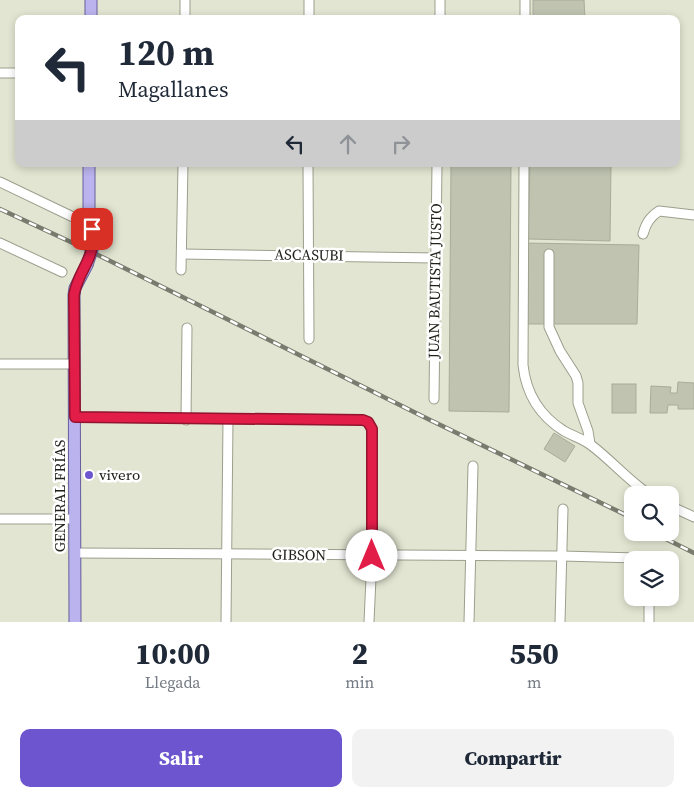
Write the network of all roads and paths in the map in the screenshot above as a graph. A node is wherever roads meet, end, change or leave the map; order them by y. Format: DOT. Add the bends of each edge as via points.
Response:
graph roads {
  1 [pos="91,0"];
  2 [pos="185,0"];
  3 [pos="309,0"];
  4 [pos="440,0"];
  5 [pos="525,0"];
  6 [pos="91,15"];
  7 [pos="185,15"];
  8 [pos="309,15"];
  9 [pos="440,15"];
  10 [pos="525,15"];
  11 [pos="0,73"];
  12 [pos="15,73"];
  13 [pos="89,167"];
  14 [pos="183,167"];
  15 [pos="308,167"];
  16 [pos="437,167"];
  17 [pos="524,167"];
  18 [pos="0,182"];
  19 [pos="694,215"];
  20 [pos="90,222"];
  21 [pos="643,234"];
  22 [pos="0,243"];
  23 [pos="182,254"];
  24 [pos="550,254"];
  25 [pos="308,255"];
  26 [pos="436,258"];
  27 [pos="180,270"];
  28 [pos="62,272"];
  29 [pos="187,328"];
  30 [pos="309,339"];
  31 [pos="0,364"];
  32 [pos="74,364"];
  33 [pos="434,399"];
  34 [pos="75,417"];
  35 [pos="228,419"];
  36 [pos="186,420"];
  37 [pos="590,444"];
  38 [pos="473,466"];
  39 [pos="639,486"];
  40 [pos="563,509"];
  41 [pos="679,510"];
  42 [pos="694,517"];
  43 [pos="0,519"];
  44 [pos="75,519"];
  45 [pos="75,554"];
  46 [pos="227,554"];
  47 [pos="372,556"];
  48 [pos="471,556"];
  49 [pos="562,556"];
  50 [pos="624,558"];
  51 [pos="649,606"];
  52 [pos="75,622"];
  53 [pos="226,622"];
  54 [pos="369,622"];
  55 [pos="469,622"];
  56 [pos="560,622"];
  57 [pos="649,622"];
  1 -- 6 [label="main road"];
  2 -- 7 [label="street"];
  3 -- 8 [label="street"];
  4 -- 9 [label="street"];
  5 -- 10 [label="street"];
  11 -- 12 [label="street"];
  13 -- 20 [label="main road, GENERAL FRÍAS"];
  14 -- 23 [label="street"];
  15 -- 25 [label="street"];
  16 -- 26 [label="street, JUAN BAUTISTA JUSTO"];
  17 -- 37 [label="street" via="524,380 539,410 562,430"];
  18 -- 20 [label="street"];
  19 -- 21 [label="street" via="659,212 650,219"];
  20 -- 32 [label="main road, GENERAL FRÍAS, bridge" via="94,244 74,295"];
  22 -- 28 [label="street"];
  23 -- 25 [label="street, ASCASUBI"];
  23 -- 27 [label="street"];
  24 -- 37 [label="street" via="549,327 576,376 578,403"];
  25 -- 26 [label="street, ASCASUBI"];
  25 -- 30 [label="street"];
  26 -- 33 [label="street, JUAN BAUTISTA JUSTO"];
  29 -- 36 [label="street"];
  31 -- 32 [label="street"];
  32 -- 34 [label="main road, GENERAL FRÍAS"];
  34 -- 36 [label="street"];
  34 -- 44 [label="main road, GENERAL FRÍAS"];
  35 -- 36 [label="street"];
  35 -- 46 [label="street"];
  35 -- 47 [label="street" via="368,422 372,429"];
  37 -- 39 [label="street"];
  38 -- 48 [label="street"];
  40 -- 49 [label="street"];
  41 -- 42 [label="street"];
  43 -- 44 [label="street"];
  44 -- 45 [label="main road, GENERAL FRÍAS"];
  45 -- 46 [label="street, GIBSON"];
  45 -- 52 [label="main road, GENERAL FRÍAS"];
  46 -- 47 [label="street, GIBSON"];
  46 -- 53 [label="street"];
  47 -- 48 [label="street, GIBSON"];
  47 -- 54 [label="street"];
  48 -- 49 [label="street, GIBSON"];
  48 -- 55 [label="street"];
  49 -- 50 [label="street, GIBSON"];
  49 -- 56 [label="street"];
  51 -- 57 [label="street"];
}
